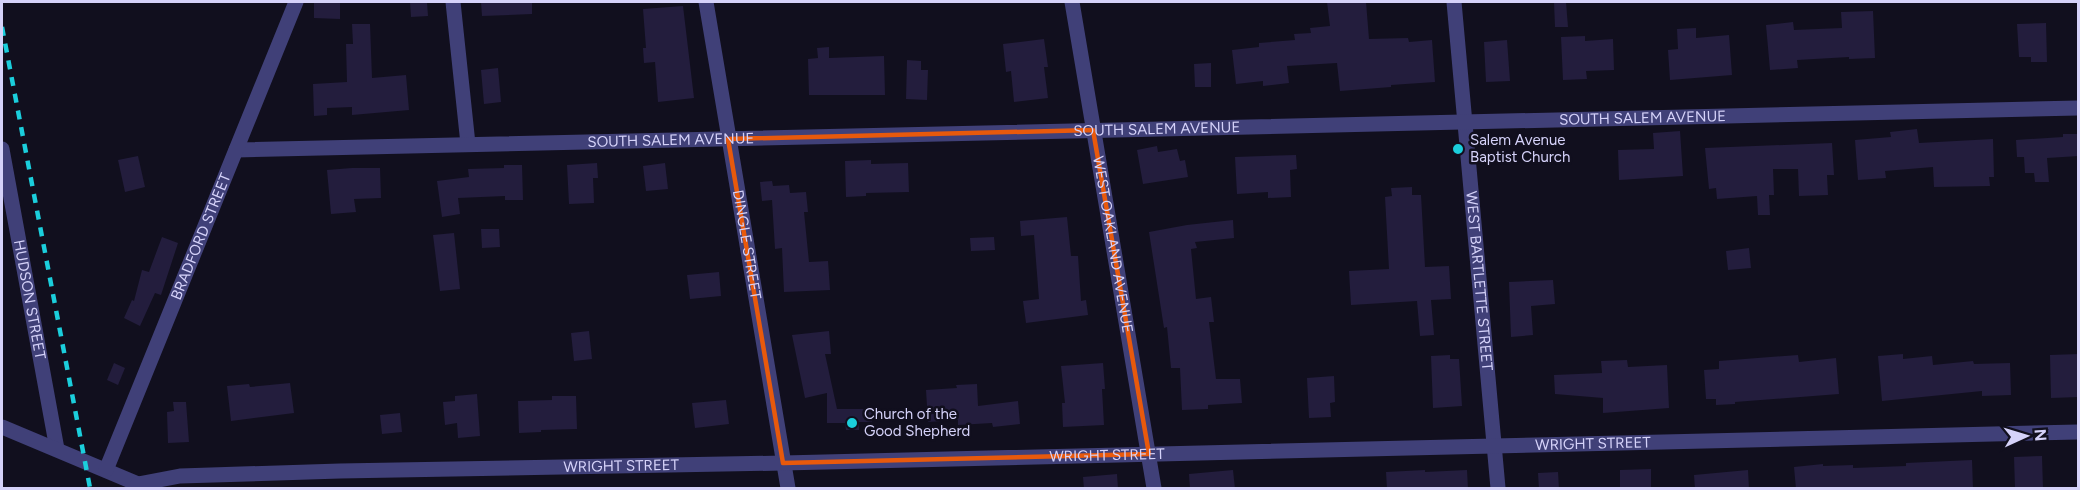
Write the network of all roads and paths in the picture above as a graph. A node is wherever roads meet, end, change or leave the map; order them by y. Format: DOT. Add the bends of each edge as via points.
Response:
graph roads {
  1 [pos="296,2"];
  2 [pos="453,2"];
  3 [pos="706,2"];
  4 [pos="1072,2"];
  5 [pos="1454,2"];
  6 [pos="2079,108"];
  7 [pos="1465,121"];
  8 [pos="1093,130"];
  9 [pos="728,139"];
  10 [pos="468,144"];
  11 [pos="2,149"];
  12 [pos="236,150"];
  13 [pos="2,427"];
  14 [pos="2079,432"];
  15 [pos="1494,446"];
  16 [pos="57,449"];
  17 [pos="1149,454"];
  18 [pos="783,463"];
  19 [pos="106,470"];
  20 [pos="143,486"];
  21 [pos="788,489"];
  22 [pos="1154,489"];
  23 [pos="1498,489"];
  1 -- 12 [label="street, BRADFORD STREET"];
  2 -- 10 [label="street"];
  3 -- 9 [label="street, DINGLE STREET"];
  4 -- 8 [label="street, WEST OAKLAND AVENUE"];
  5 -- 7 [label="street, WEST BARTLETTE STREET"];
  6 -- 7 [label="street, SOUTH SALEM AVENUE"];
  7 -- 8 [label="street, SOUTH SALEM AVENUE"];
  7 -- 15 [label="street, WEST BARTLETTE STREET"];
  8 -- 9 [label="street, SOUTH SALEM AVENUE"];
  8 -- 17 [label="street, WEST OAKLAND AVENUE"];
  9 -- 10 [label="street, SOUTH SALEM AVENUE"];
  9 -- 18 [label="street, DINGLE STREET"];
  10 -- 12 [label="street, SOUTH SALEM AVENUE"];
  11 -- 16 [label="street, HUDSON STREET"];
  12 -- 19 [label="street, BRADFORD STREET"];
  13 -- 16 [label="street"];
  14 -- 15 [label="street, WRIGHT STREET"];
  15 -- 17 [label="street, WRIGHT STREET"];
  15 -- 23 [label="street, WEST BARTLETTE STREET"];
  16 -- 19 [label="street"];
  17 -- 18 [label="street, WRIGHT STREET"];
  17 -- 22 [label="street, WEST OAKLAND AVENUE"];
  18 -- 20 [label="street, WRIGHT STREET" via="203,475 180,476"];
  18 -- 21 [label="street, DINGLE STREET"];
  19 -- 20 [label="street"];
}
